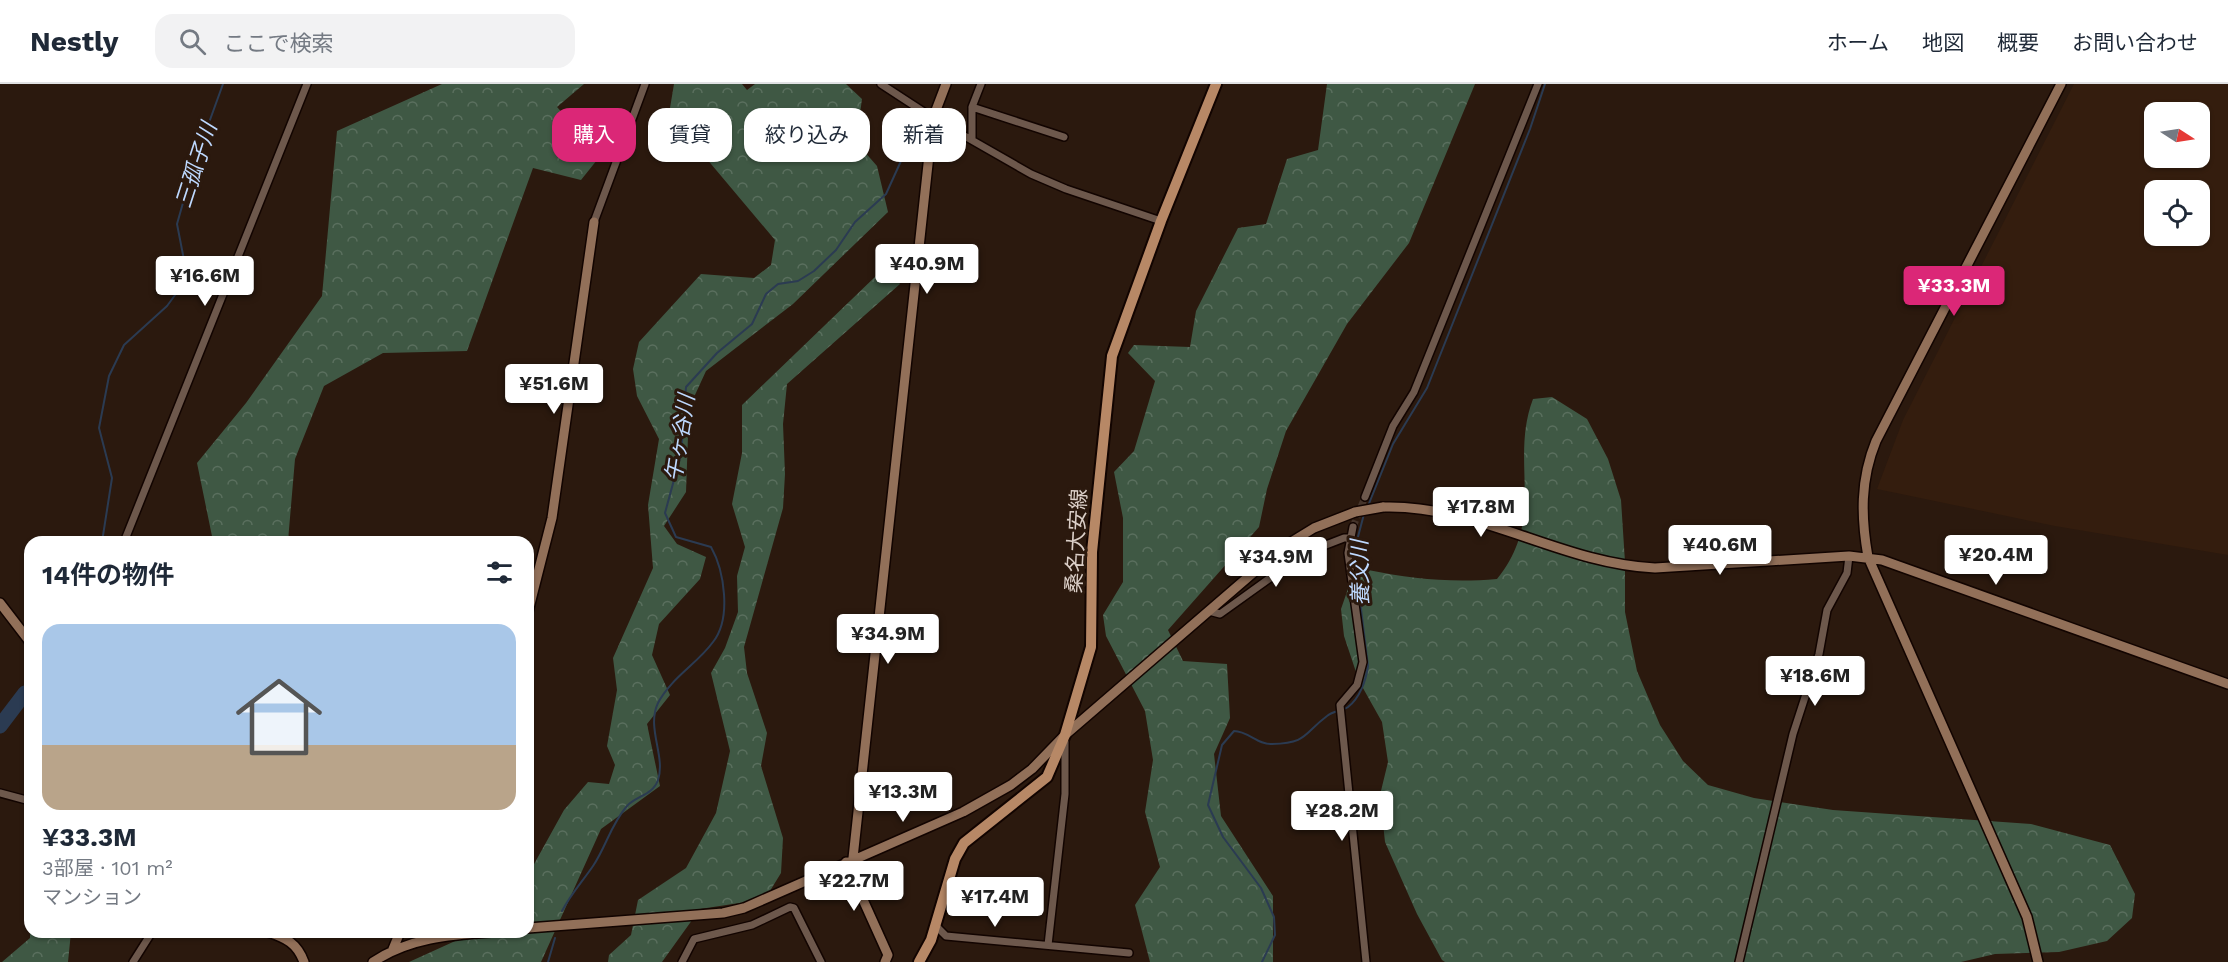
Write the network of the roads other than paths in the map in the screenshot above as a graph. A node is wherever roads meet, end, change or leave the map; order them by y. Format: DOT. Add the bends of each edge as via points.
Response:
graph roads {
  1 [pos="307,84"];
  2 [pos="645,84"];
  3 [pos="881,84"];
  4 [pos="946,84"];
  5 [pos="981,84"];
  6 [pos="1216,84"];
  7 [pos="1538,84"];
  8 [pos="2061,84"];
  9 [pos="972,107"];
  10 [pos="918,108"];
  11 [pos="937,108"];
  12 [pos="966,136"];
  13 [pos="1064,137"];
  14 [pos="972,139"];
  15 [pos="928,162"];
  16 [pos="1161,221"];
  17 [pos="594,222"];
  18 [pos="1365,497"];
  19 [pos="1353,527"];
  20 [pos="125,536"];
  21 [pos="1350,538"];
  22 [pos="1849,556"];
  23 [pos="1868,557"];
  24 [pos="534,588"];
  25 [pos="0,603"];
  26 [pos="1212,608"];
  27 [pos="24,634"];
  28 [pos="2228,684"];
  29 [pos="1065,735"];
  30 [pos="0,793"];
  31 [pos="24,799"];
  32 [pos="849,860"];
  33 [pos="936,926"];
  34 [pos="534,928"];
  35 [pos="148,938"];
  36 [pos="286,938"];
  37 [pos="398,938"];
  38 [pos="444,938"];
  39 [pos="1048,945"];
  40 [pos="393,949"];
  41 [pos="1129,953"];
  42 [pos="133,962"];
  43 [pos="304,962"];
  44 [pos="373,962"];
  45 [pos="387,962"];
  46 [pos="682,962"];
  47 [pos="821,962"];
  48 [pos="885,962"];
  49 [pos="919,962"];
  50 [pos="1366,962"];
  51 [pos="1739,962"];
  52 [pos="2038,962"];
  1 -- 20 [label="street"];
  2 -- 17 [label="street"];
  3 -- 10 [label="street"];
  4 -- 11 [label="street"];
  5 -- 9 [label="street"];
  6 -- 16 [label="main road, 桑名大安線"];
  7 -- 18 [label="street" via="1414,392 1393,426"];
  8 -- 23 [label="street" via="1873,448 1862,506"];
  9 -- 13 [label="street"];
  9 -- 14 [label="street"];
  12 -- 14 [label="street"];
  14 -- 16 [label="street" via="1031,174"];
  15 -- 32 [label="street"];
  16 -- 29 [label="main road, 桑名大安線" via="1112,356 1092,552 1091,647"];
  17 -- 24 [label="street" via="552,518"];
  19 -- 21 [label="street"];
  21 -- 26 [label="street" via="1305,554 1220,615"];
  21 -- 50 [label="street" via="1348,553 1363,662 1357,685 1340,705"];
  22 -- 23 [label="street"];
  22 -- 26 [label="street, bridge" via="1627,567 1440,512 1408,507 1372,508 1344,515 1304,533"];
  22 -- 51 [label="street" via="1847,573 1827,610 1819,654 1793,734"];
  23 -- 28 [label="street" via="1914,570"];
  23 -- 52 [label="street" via="2027,917"];
  25 -- 27 [label="street"];
  26 -- 29 [label="street"];
  29 -- 32 [label="street" via="1011,785 963,812"];
  29 -- 33 [label="main road, 桑名大安線" via="1047,777 964,843 955,859"];
  29 -- 39 [label="street" via="1065,794"];
  30 -- 31 [label="street"];
  32 -- 34 [label="street" via="744,908 723,913"];
  32 -- 48 [label="street" via="888,955"];
  33 -- 39 [label="street" via="946,936"];
  33 -- 49 [label="main road, 桑名大安線"];
  35 -- 42 [label="street"];
  36 -- 43 [label="street"];
  37 -- 40 [label="street"];
  38 -- 40 [label="street"];
  39 -- 41 [label="street"];
  40 -- 44 [label="street"];
  40 -- 45 [label="street"];
  46 -- 47 [label="street" via="694,939 753,925 790,907"];
}
